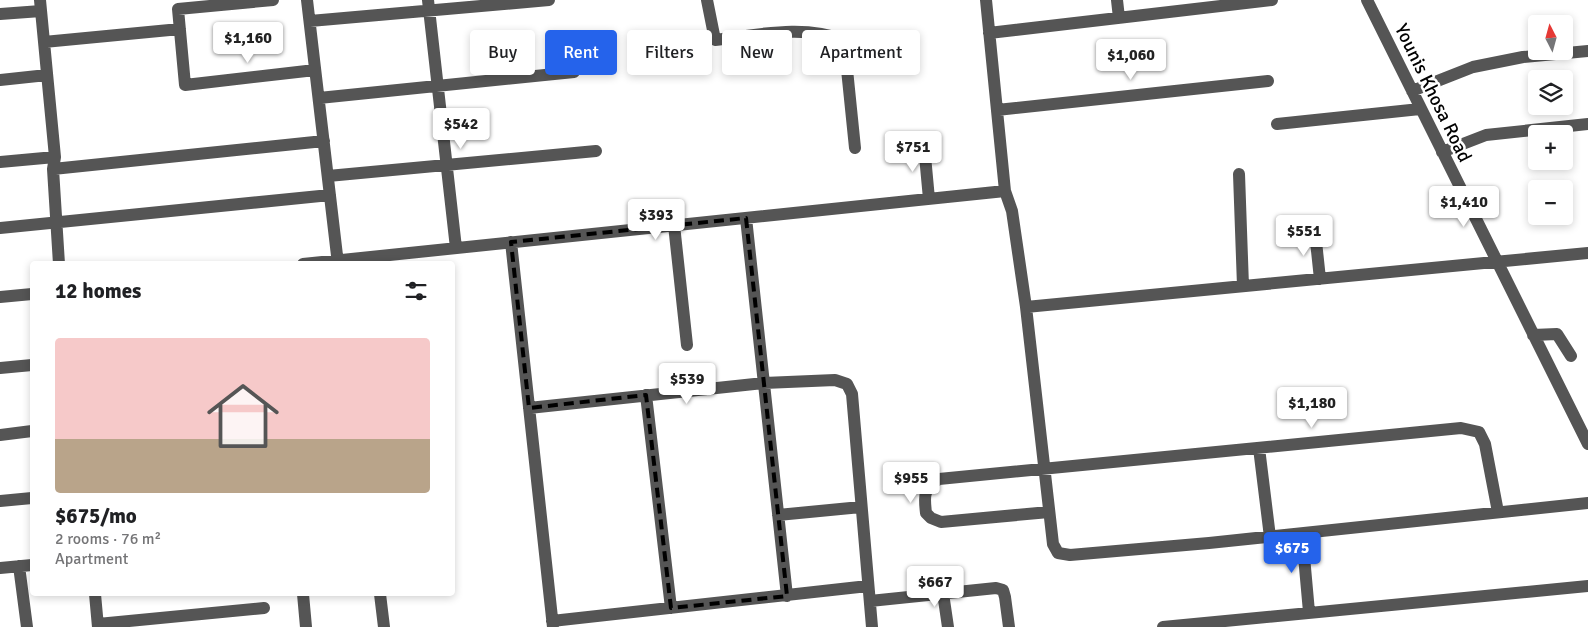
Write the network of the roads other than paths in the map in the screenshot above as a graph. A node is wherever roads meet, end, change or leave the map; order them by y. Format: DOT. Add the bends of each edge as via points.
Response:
graph roads {
  1 [pos="273,0"];
  2 [pos="307,0"];
  3 [pos="549,0"];
  4 [pos="707,0"];
  5 [pos="986,0"];
  6 [pos="1118,0"];
  7 [pos="1272,0"];
  8 [pos="1366,0"];
  9 [pos="252,1"];
  10 [pos="40,5"];
  11 [pos="429,5"];
  12 [pos="0,14"];
  13 [pos="1119,18"];
  14 [pos="310,21"];
  15 [pos="180,29"];
  16 [pos="989,32"];
  17 [pos="44,42"];
  18 [pos="1588,51"];
  19 [pos="315,70"];
  20 [pos="47,75"];
  21 [pos="545,75"];
  22 [pos="0,80"];
  23 [pos="1268,81"];
  24 [pos="438,86"];
  25 [pos="1412,91"];
  26 [pos="319,98"];
  27 [pos="1420,108"];
  28 [pos="997,110"];
  29 [pos="1277,124"];
  30 [pos="1588,124"];
  31 [pos="324,141"];
  32 [pos="924,145"];
  33 [pos="854,148"];
  34 [pos="596,151"];
  35 [pos="1442,152"];
  36 [pos="0,162"];
  37 [pos="54,163"];
  38 [pos="447,165"];
  39 [pos="1239,174"];
  40 [pos="328,176"];
  41 [pos="1005,191"];
  42 [pos="330,195"];
  43 [pos="929,199"];
  44 [pos="746,218"];
  45 [pos="56,221"];
  46 [pos="674,225"];
  47 [pos="0,228"];
  48 [pos="1316,232"];
  49 [pos="511,242"];
  50 [pos="456,248"];
  51 [pos="1588,253"];
  52 [pos="421,258"];
  53 [pos="59,261"];
  54 [pos="338,261"];
  55 [pos="359,261"];
  56 [pos="1497,262"];
  57 [pos="1320,279"];
  58 [pos="1243,286"];
  59 [pos="30,294"];
  60 [pos="0,297"];
  61 [pos="1026,307"];
  62 [pos="1533,335"];
  63 [pos="687,345"];
  64 [pos="1571,356"];
  65 [pos="30,364"];
  66 [pos="0,368"];
  67 [pos="764,383"];
  68 [pos="646,395"];
  69 [pos="529,408"];
  70 [pos="30,432"];
  71 [pos="0,435"];
  72 [pos="1588,444"];
  73 [pos="1260,448"];
  74 [pos="1045,470"];
  75 [pos="30,498"];
  76 [pos="0,500"];
  77 [pos="1588,503"];
  78 [pos="862,507"];
  79 [pos="1049,512"];
  80 [pos="1498,512"];
  81 [pos="778,515"];
  82 [pos="1302,534"];
  83 [pos="1270,537"];
  84 [pos="26,565"];
  85 [pos="0,568"];
  86 [pos="868,586"];
  87 [pos="1588,586"];
  88 [pos="943,593"];
  89 [pos="95,596"];
  90 [pos="303,596"];
  91 [pos="380,596"];
  92 [pos="787,596"];
  93 [pos="870,601"];
  94 [pos="264,608"];
  95 [pos="671,608"];
  96 [pos="1309,612"];
  97 [pos="1263,622"];
  98 [pos="552,624"];
  99 [pos="98,626"];
  100 [pos="28,627"];
  101 [pos="306,627"];
  102 [pos="384,627"];
  103 [pos="872,627"];
  104 [pos="948,627"];
  105 [pos="1009,627"];
  106 [pos="1163,627"];
  1 -- 9 [label="street"];
  2 -- 14 [label="street"];
  3 -- 11 [label="street"];
  4 -- 33 [label="street" via="715,40 788,31 828,34 844,40"];
  5 -- 16 [label="street"];
  6 -- 13 [label="street"];
  7 -- 13 [label="street"];
  8 -- 25 [label="street, Younis Khosa Road"];
  9 -- 15 [label="street" via="178,9"];
  10 -- 12 [label="street"];
  10 -- 17 [label="street"];
  11 -- 14 [label="street"];
  11 -- 24 [label="street"];
  13 -- 16 [label="street"];
  14 -- 19 [label="street"];
  15 -- 17 [label="street"];
  15 -- 19 [label="street" via="184,85"];
  16 -- 28 [label="street"];
  17 -- 20 [label="street"];
  18 -- 25 [label="street" via="1523,57 1473,67"];
  19 -- 26 [label="street"];
  20 -- 22 [label="street"];
  20 -- 37 [label="street"];
  21 -- 24 [label="street"];
  23 -- 28 [label="street"];
  24 -- 26 [label="street"];
  24 -- 38 [label="street"];
  25 -- 27 [label="street, Younis Khosa Road"];
  26 -- 31 [label="street"];
  27 -- 29 [label="street"];
  27 -- 35 [label="street, Younis Khosa Road"];
  28 -- 41 [label="street"];
  30 -- 35 [label="street" via="1486,135"];
  31 -- 37 [label="street"];
  31 -- 40 [label="street"];
  32 -- 43 [label="street"];
  34 -- 38 [label="street"];
  35 -- 56 [label="street, Younis Khosa Road"];
  36 -- 37 [label="street"];
  37 -- 45 [label="street"];
  38 -- 40 [label="street"];
  38 -- 50 [label="street"];
  39 -- 58 [label="street"];
  40 -- 42 [label="street"];
  41 -- 43 [label="street"];
  41 -- 61 [label="street" via="1012,211"];
  42 -- 45 [label="street"];
  42 -- 54 [label="street"];
  43 -- 44 [label="street"];
  44 -- 46 [label="street"];
  44 -- 67 [label="street"];
  45 -- 47 [label="street"];
  45 -- 53 [label="street"];
  46 -- 49 [label="street"];
  46 -- 63 [label="street"];
  48 -- 57 [label="street"];
  49 -- 50 [label="street"];
  49 -- 69 [label="street"];
  50 -- 52 [label="street"];
  51 -- 56 [label="street"];
  52 -- 55 [label="street"];
  56 -- 57 [label="street"];
  56 -- 62 [label="street, Younis Khosa Road"];
  57 -- 58 [label="street"];
  58 -- 61 [label="street"];
  59 -- 60 [label="street"];
  61 -- 74 [label="street"];
  62 -- 64 [label="street" via="1557,334"];
  62 -- 72 [label="street, Younis Khosa Road"];
  65 -- 66 [label="street"];
  67 -- 68 [label="street"];
  67 -- 78 [label="street" via="835,380 847,384 852,394"];
  67 -- 81 [label="street"];
  68 -- 69 [label="street"];
  68 -- 95 [label="street"];
  69 -- 98 [label="street"];
  70 -- 71 [label="street"];
  73 -- 74 [label="street"];
  73 -- 80 [label="street" via="1461,428 1479,432 1485,444"];
  73 -- 83 [label="street"];
  74 -- 79 [label="street"];
  74 -- 79 [label="street" via="938,479 929,485 924,495 926,512 941,522"];
  75 -- 76 [label="street"];
  77 -- 80 [label="street"];
  78 -- 81 [label="street"];
  78 -- 86 [label="street"];
  79 -- 83 [label="street" via="1053,544 1058,553 1070,555"];
  80 -- 82 [label="street"];
  81 -- 92 [label="street"];
  82 -- 83 [label="street"];
  82 -- 96 [label="street"];
  84 -- 85 [label="street"];
  84 -- 100 [label="street"];
  86 -- 92 [label="street"];
  86 -- 93 [label="street"];
  87 -- 96 [label="street"];
  88 -- 93 [label="street"];
  88 -- 104 [label="street"];
  88 -- 105 [label="street" via="1003,590"];
  89 -- 99 [label="street"];
  90 -- 101 [label="street"];
  91 -- 102 [label="street"];
  92 -- 95 [label="street"];
  93 -- 103 [label="street"];
  94 -- 99 [label="street"];
  95 -- 98 [label="street"];
  96 -- 97 [label="street"];
  97 -- 106 [label="street"];
}
